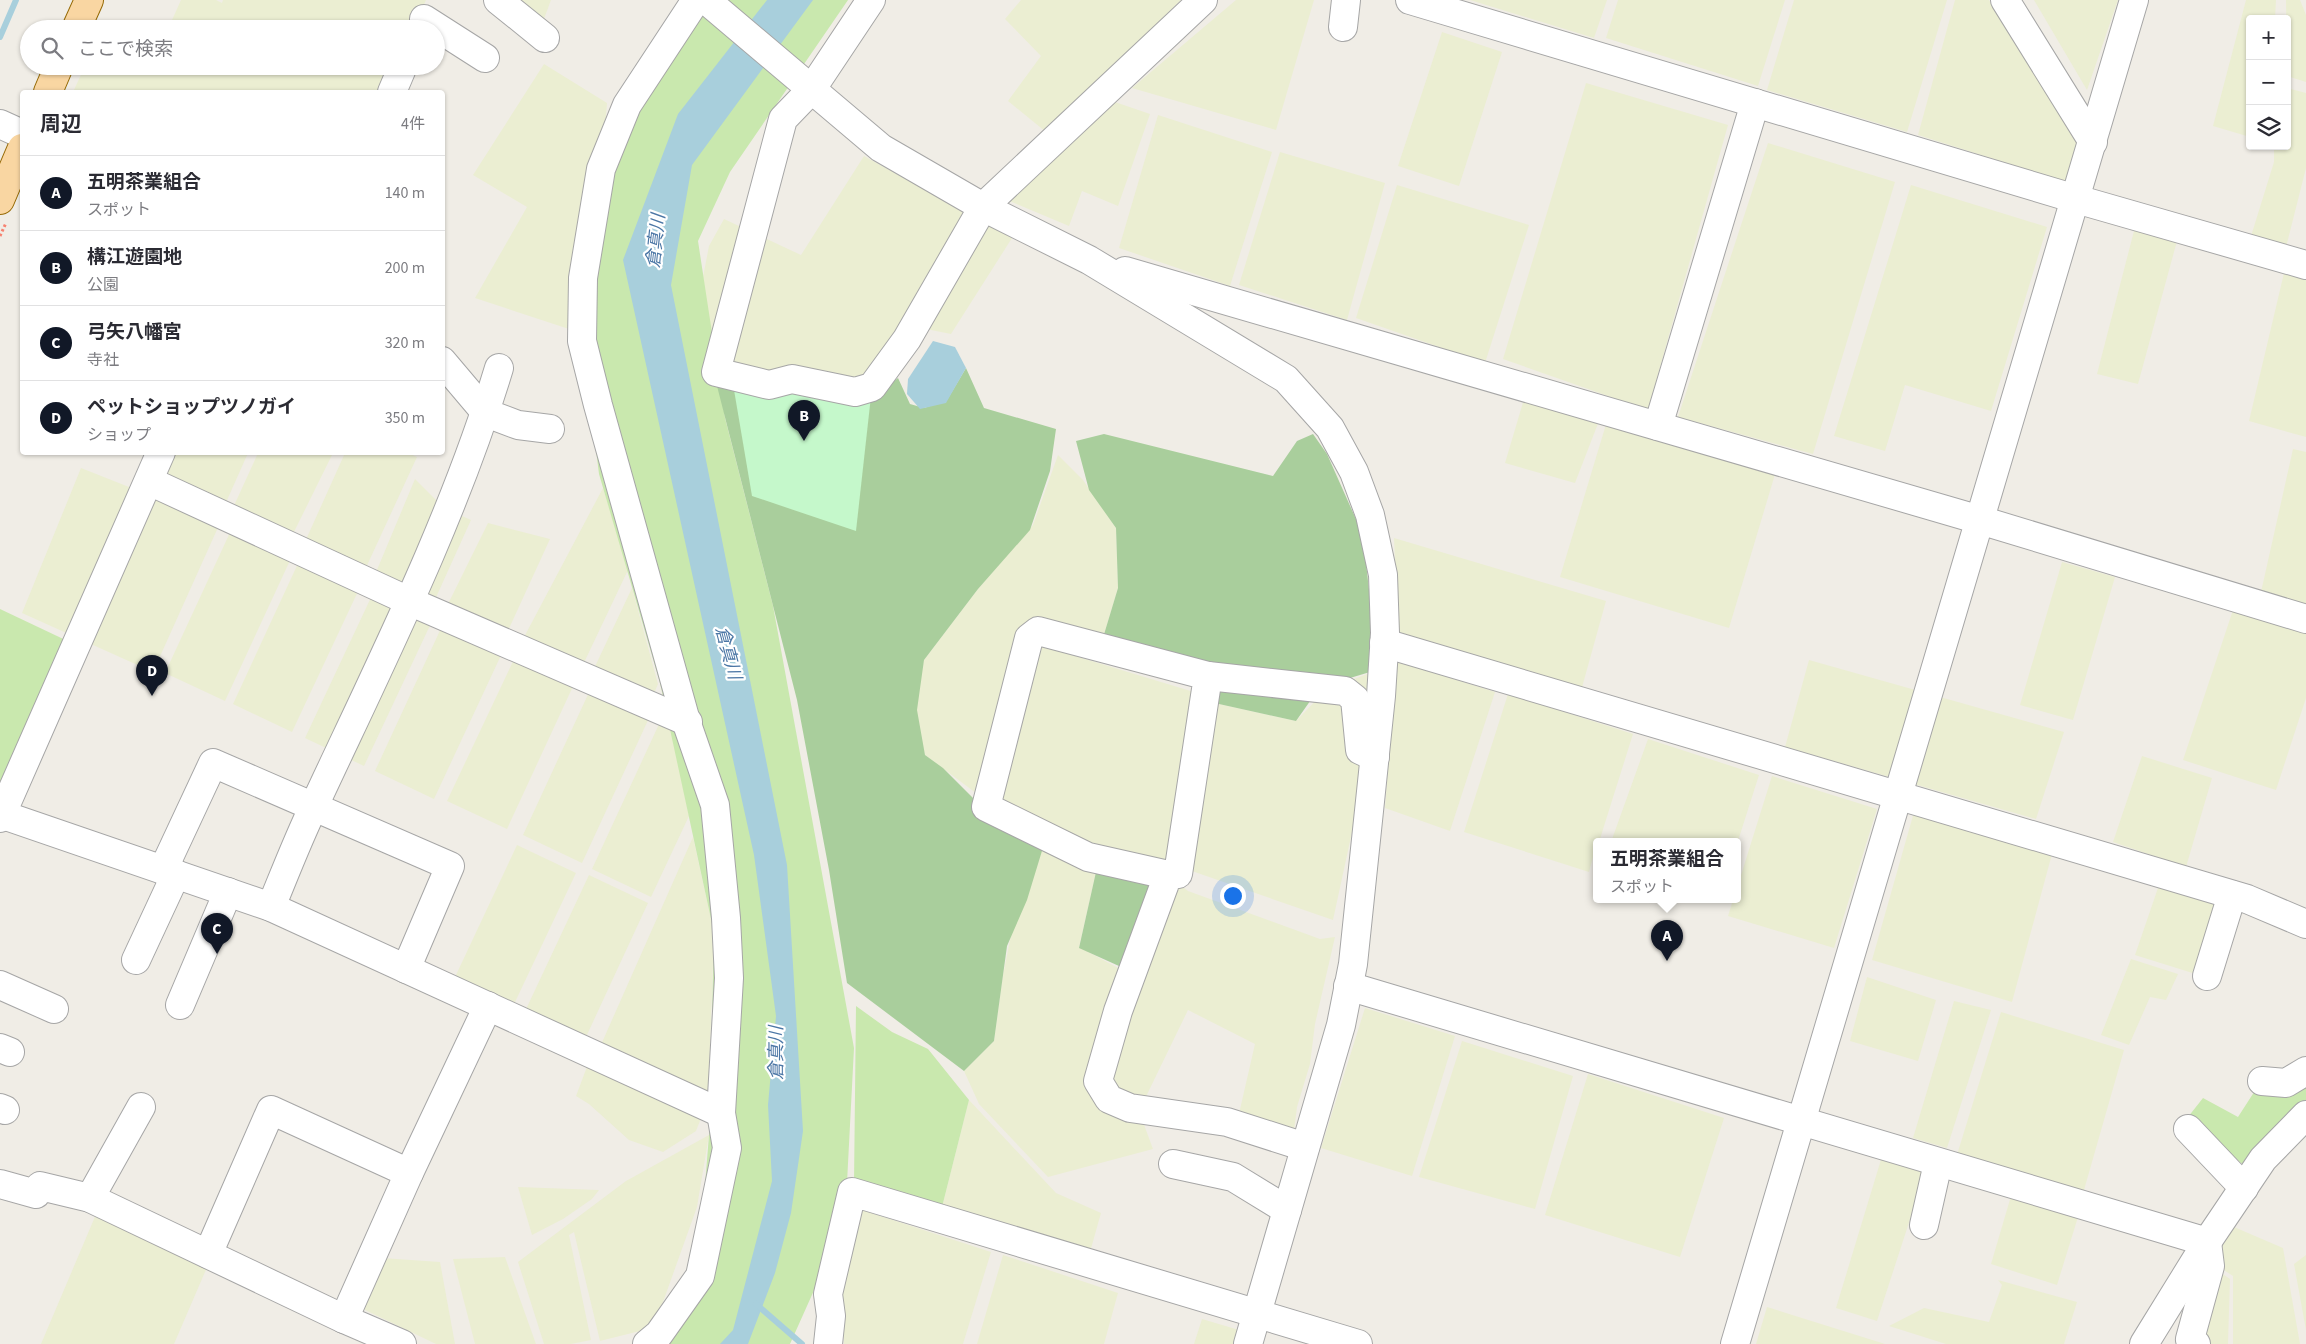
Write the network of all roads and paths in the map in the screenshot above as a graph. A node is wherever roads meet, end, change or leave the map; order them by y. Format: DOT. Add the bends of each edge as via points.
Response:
graph roads {
  1 [pos="89,0"];
  2 [pos="498,0"];
  3 [pos="871,0"];
  4 [pos="1203,0"];
  5 [pos="1346,0"];
  6 [pos="1410,0"];
  7 [pos="2005,0"];
  8 [pos="2134,0"];
  9 [pos="704,1"];
  10 [pos="80,20"];
  11 [pos="1343,27"];
  12 [pos="445,29"];
  13 [pos="545,38"];
  14 [pos="486,58"];
  15 [pos="55,75"];
  16 [pos="399,75"];
  17 [pos="805,85"];
  18 [pos="49,90"];
  19 [pos="393,90"];
  20 [pos="1755,103"];
  21 [pos="0,124"];
  22 [pos="20,133"];
  23 [pos="2093,142"];
  24 [pos="20,153"];
  25 [pos="0,200"];
  26 [pos="2076,200"];
  27 [pos="983,207"];
  28 [pos="1089,260"];
  29 [pos="2306,265"];
  30 [pos="445,365"];
  31 [pos="499,368"];
  32 [pos="486,413"];
  33 [pos="1658,426"];
  34 [pos="550,429"];
  35 [pos="161,455"];
  36 [pos="149,481"];
  37 [pos="1980,520"];
  38 [pos="411,602"];
  39 [pos="2306,619"];
  40 [pos="1384,643"];
  41 [pos="1208,676"];
  42 [pos="687,721"];
  43 [pos="1375,757"];
  44 [pos="1897,796"];
  45 [pos="313,807"];
  46 [pos="0,815"];
  47 [pos="170,872"];
  48 [pos="1168,875"];
  49 [pos="228,892"];
  50 [pos="2232,895"];
  51 [pos="271,906"];
  52 [pos="2306,924"];
  53 [pos="136,960"];
  54 [pos="406,969"];
  55 [pos="2207,976"];
  56 [pos="0,986"];
  57 [pos="1348,986"];
  58 [pos="180,1005"];
  59 [pos="488,1006"];
  60 [pos="54,1009"];
  61 [pos="2306,1071"];
  62 [pos="2262,1080"];
  63 [pos="141,1107"];
  64 [pos="721,1113"];
  65 [pos="2306,1115"];
  66 [pos="1800,1122"];
  67 [pos="2188,1129"];
  68 [pos="1305,1147"];
  69 [pos="1938,1163"];
  70 [pos="1173,1164"];
  71 [pos="409,1173"];
  72 [pos="0,1184"];
  73 [pos="2244,1188"];
  74 [pos="90,1198"];
  75 [pos="1287,1210"];
  76 [pos="1924,1225"];
  77 [pos="2208,1242"];
  78 [pos="208,1254"];
  79 [pos="1256,1314"];
  80 [pos="344,1319"];
  81 [pos="2192,1342"];
  82 [pos="402,1344"];
  83 [pos="647,1344"];
  84 [pos="828,1344"];
  85 [pos="1248,1344"];
  86 [pos="1358,1344"];
  87 [pos="1735,1344"];
  88 [pos="2144,1344"];
  1 -- 10 [label="main road"];
  2 -- 13 [label="street"];
  3 -- 17 [label="street"];
  4 -- 27 [label="street"];
  5 -- 11 [label="street"];
  6 -- 20 [label="street"];
  7 -- 23 [label="street"];
  8 -- 23 [label="street"];
  9 -- 17 [label="street"];
  9 -- 42 [label="street" via="626,105 601,169 583,278 582,341"];
  12 -- 14 [label="street"];
  15 -- 18 [label="main road"];
  16 -- 19 [label="street"];
  17 -- 27 [label="street" via="880,148"];
  17 -- 27 [label="street" via="783,119 716,372 768,385 792,379 855,392 872,387 907,340"];
  20 -- 26 [label="street"];
  20 -- 33 [label="street"];
  21 -- 22 [label="street"];
  23 -- 26 [label="street"];
  24 -- 25 [label="main road"];
  26 -- 29 [label="street"];
  26 -- 37 [label="street"];
  27 -- 28 [label="street"];
  28 -- 33 [label="street"];
  28 -- 40 [label="street" via="1286,379 1330,428 1354,472 1370,515 1383,575"];
  30 -- 32 [label="street"];
  31 -- 32 [label="street"];
  32 -- 34 [label="street" via="518,425"];
  32 -- 38 [label="street"];
  33 -- 37 [label="street"];
  35 -- 36 [label="street"];
  36 -- 38 [label="street"];
  36 -- 46 [label="street"];
  37 -- 39 [label="street"];
  37 -- 44 [label="street"];
  38 -- 42 [label="street"];
  38 -- 45 [label="street"];
  40 -- 43 [label="street"];
  40 -- 44 [label="street"];
  41 -- 43 [label="street" via="1345,691 1355,699 1360,750"];
  41 -- 48 [label="street" via="1178,874"];
  41 -- 48 [label="street" via="1038,631 1029,638 986,807 1088,857"];
  42 -- 64 [label="street" via="715,805 721,860 729,978"];
  43 -- 57 [label="street"];
  44 -- 50 [label="street"];
  44 -- 66 [label="street"];
  45 -- 47 [label="street" via="213,764"];
  45 -- 51 [label="street"];
  45 -- 54 [label="street" via="450,866"];
  46 -- 47 [label="street"];
  47 -- 49 [label="street"];
  47 -- 53 [label="street"];
  48 -- 68 [label="street" via="1118,1011 1098,1081 1109,1098 1130,1108 1227,1122"];
  49 -- 51 [label="street"];
  49 -- 58 [label="street"];
  50 -- 52 [label="street"];
  50 -- 55 [label="street"];
  51 -- 54 [label="street"];
  54 -- 59 [label="street"];
  56 -- 60 [label="street"];
  57 -- 66 [label="street"];
  57 -- 68 [label="street" via="1341,1025"];
  59 -- 64 [label="street"];
  59 -- 71 [label="street"];
  61 -- 62 [label="street" via="2286,1083"];
  63 -- 74 [label="street"];
  64 -- 83 [label="street" via="727,1148 700,1276 659,1334"];
  65 -- 73 [label="street" via="2263,1159"];
  66 -- 69 [label="street"];
  66 -- 87 [label="street"];
  67 -- 73 [label="street"];
  68 -- 75 [label="street"];
  69 -- 76 [label="street"];
  69 -- 77 [label="street"];
  70 -- 75 [label="street" via="1233,1177"];
  71 -- 78 [label="street" via="271,1110"];
  71 -- 80 [label="street"];
  72 -- 74 [label="street" via="36,1194 40,1186"];
  73 -- 77 [label="street"];
  74 -- 78 [label="street"];
  75 -- 79 [label="street"];
  77 -- 81 [label="street" via="2210,1266"];
  77 -- 88 [label="street"];
  78 -- 80 [label="street"];
  79 -- 84 [label="street" via="852,1192 828,1294 831,1316"];
  79 -- 85 [label="street"];
  79 -- 86 [label="street"];
  80 -- 82 [label="street"];
}
